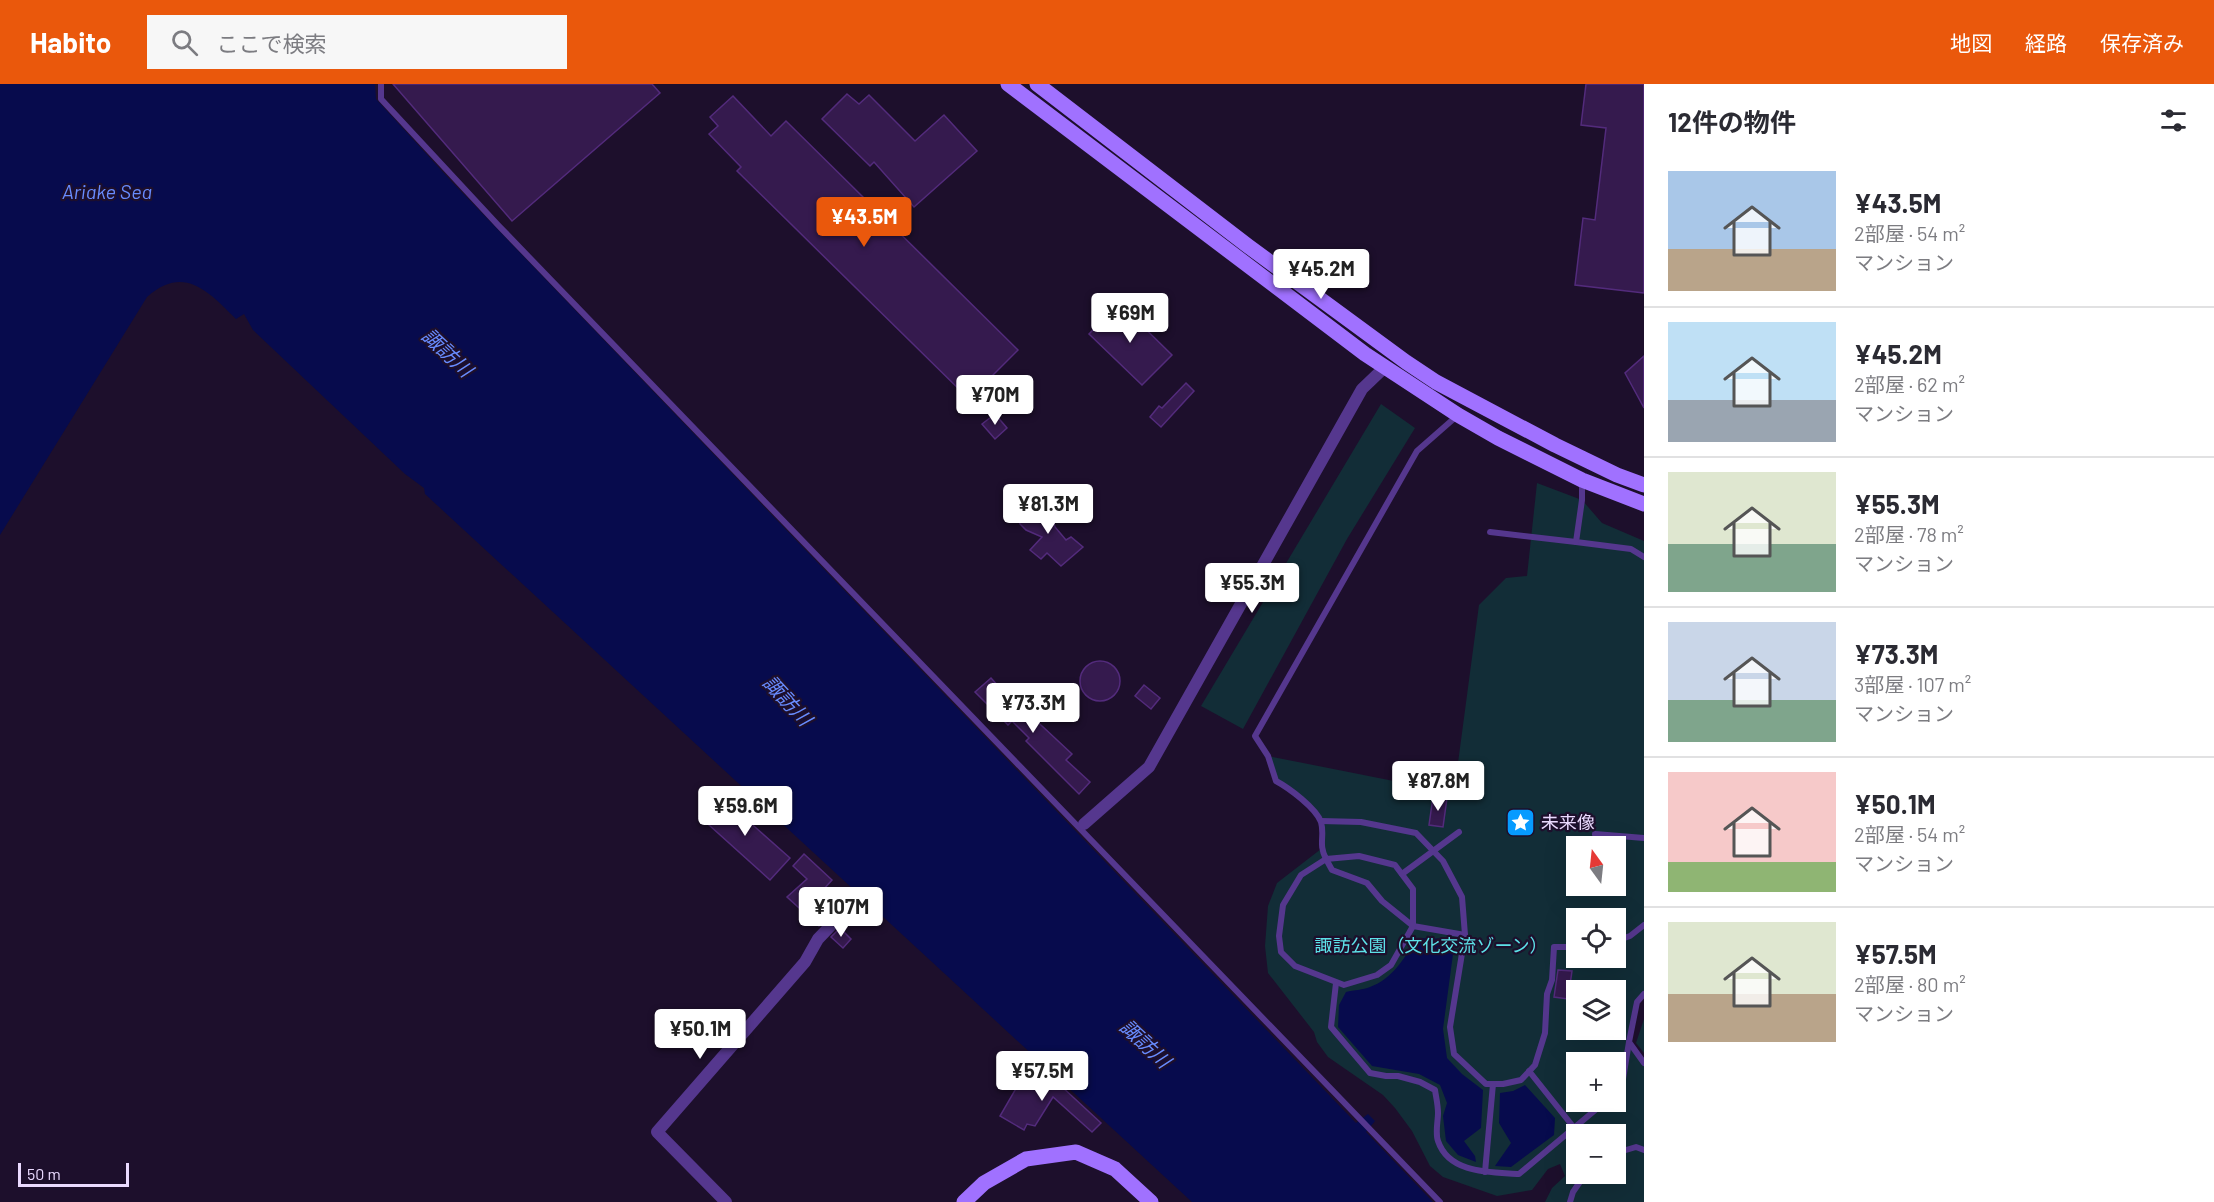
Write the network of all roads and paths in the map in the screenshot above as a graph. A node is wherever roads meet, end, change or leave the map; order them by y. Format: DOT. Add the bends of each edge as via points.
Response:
graph roads {
  1 [pos="381,84"];
  2 [pos="1008,84"];
  3 [pos="1037,84"];
  4 [pos="1385,367"];
  5 [pos="1458,415"];
  6 [pos="1582,480"];
  7 [pos="1644,485"];
  8 [pos="1644,504"];
  9 [pos="1490,532"];
  10 [pos="1576,542"];
  11 [pos="1644,557"];
  12 [pos="1320,821"];
  13 [pos="1084,824"];
  14 [pos="1460,832"];
  15 [pos="1595,834"];
  16 [pos="1644,838"];
  17 [pos="1432,850"];
  18 [pos="1326,859"];
  19 [pos="1402,874"];
  20 [pos="838,918"];
  21 [pos="1644,925"];
  22 [pos="1413,926"];
  23 [pos="1465,934"];
  24 [pos="1626,937"];
  25 [pos="1566,947"];
  26 [pos="1336,982"];
  27 [pos="1644,994"];
  28 [pos="1629,1042"];
  29 [pos="1626,1060"];
  30 [pos="1644,1063"];
  31 [pos="1529,1071"];
  32 [pos="1493,1084"];
  33 [pos="1593,1112"];
  34 [pos="1571,1124"];
  35 [pos="1579,1124"];
  36 [pos="1566,1135"];
  37 [pos="1626,1150"];
  38 [pos="1644,1150"];
  39 [pos="1485,1172"];
  40 [pos="1578,1184"];
  41 [pos="726,1202"];
  42 [pos="964,1202"];
  43 [pos="1151,1202"];
  44 [pos="1440,1202"];
  45 [pos="1570,1202"];
  1 -- 44 [label="lane" via="381,99 498,225"];
  2 -- 4 [label="street"];
  3 -- 7 [label="street" via="1248,246 1436,382 1555,445"];
  4 -- 5 [label="street"];
  4 -- 13 [label="street" via="1362,389 1149,767"];
  5 -- 6 [label="street"];
  5 -- 12 [label="lane" via="1417,451 1255,736 1268,756 1276,781 1296,792"];
  6 -- 8 [label="street"];
  6 -- 10 [label="lane"];
  9 -- 10 [label="lane"];
  10 -- 11 [label="lane" via="1631,549"];
  12 -- 17 [label="lane" via="1361,822 1416,833"];
  12 -- 18 [label="lane" via="1321,849"];
  14 -- 17 [label="lane"];
  15 -- 16 [label="lane"];
  17 -- 19 [label="lane"];
  17 -- 23 [label="lane" via="1443,861 1462,897"];
  18 -- 19 [label="lane" via="1359,856 1395,865"];
  18 -- 22 [label="lane" via="1332,870 1366,882"];
  18 -- 26 [label="lane" via="1301,875 1283,905 1279,936 1281,952 1295,966"];
  19 -- 22 [label="lane" via="1413,889"];
  20 -- 41 [label="street" via="818,939 805,962 657,1132"];
  21 -- 24 [label="lane"];
  22 -- 23 [label="lane"];
  22 -- 26 [label="lane" via="1391,965 1377,975 1344,986"];
  23 -- 32 [label="lane" via="1450,1027 1454,1054 1486,1084"];
  25 -- 31 [label="lane" via="1554,947 1545,1033 1535,1065"];
  26 -- 39 [label="lane" via="1331,1027 1370,1073 1398,1076 1435,1090 1437,1140 1448,1156 1463,1167"];
  27 -- 28 [label="lane" via="1637,1002"];
  28 -- 29 [label="lane"];
  28 -- 30 [label="lane"];
  31 -- 32 [label="lane" via="1521,1080"];
  31 -- 34 [label="lane"];
  32 -- 39 [label="lane"];
  33 -- 35 [label="lane"];
  36 -- 39 [label="lane" via="1519,1174"];
  37 -- 38 [label="lane"];
  40 -- 45 [label="lane"];
  42 -- 43 [label="street" via="984,1183 1026,1159 1076,1152 1115,1169"];
}
